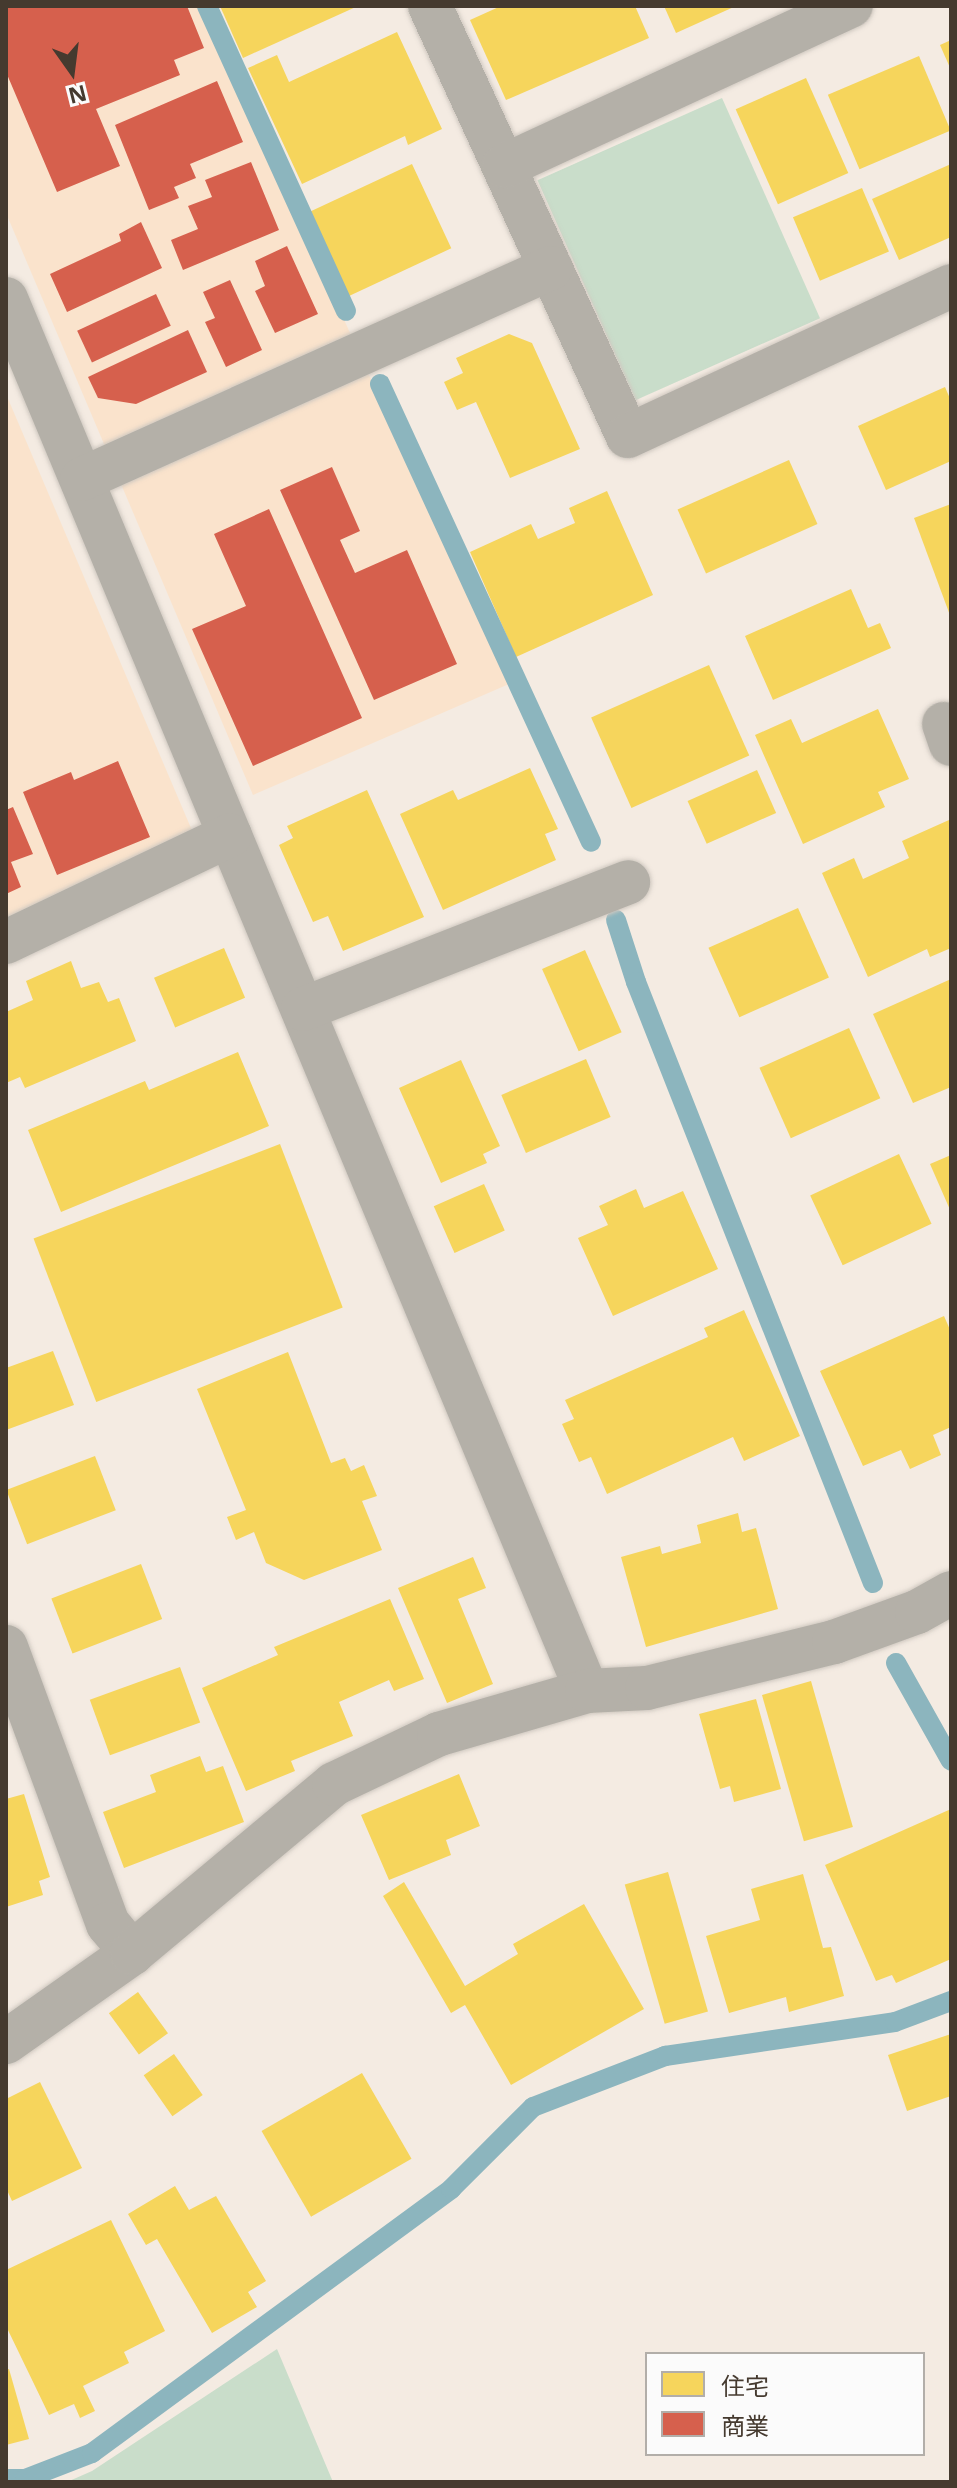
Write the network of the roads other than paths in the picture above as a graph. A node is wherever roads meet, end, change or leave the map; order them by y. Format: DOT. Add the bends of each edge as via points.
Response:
graph roads {
  1 [pos="430,6"];
  2 [pos="851,6"];
  3 [pos="504,166"];
  4 [pos="551,268"];
  5 [pos="951,286"];
  6 [pos="6,299"];
  7 [pos="82,479"];
  8 [pos="230,835"];
  9 [pos="628,882"];
  10 [pos="6,942"];
  11 [pos="303,1009"];
  12 [pos="951,1593"];
  13 [pos="6,1647"];
  14 [pos="587,1691"];
  15 [pos="132,1953"];
  16 [pos="6,2042"];
  1 -- 3 [label="street"];
  2 -- 3 [label="street"];
  3 -- 4 [label="street"];
  4 -- 5 [label="street" via="628,436"];
  4 -- 7 [label="street"];
  6 -- 7 [label="street"];
  7 -- 8 [label="street"];
  8 -- 10 [label="street"];
  8 -- 11 [label="street"];
  9 -- 11 [label="street"];
  11 -- 14 [label="street"];
  12 -- 14 [label="street" via="917,1612 834,1642 647,1688"];
  13 -- 15 [label="street" via="108,1924"];
  14 -- 15 [label="street" via="439,1734 334,1784"];
  15 -- 16 [label="street"];
}
